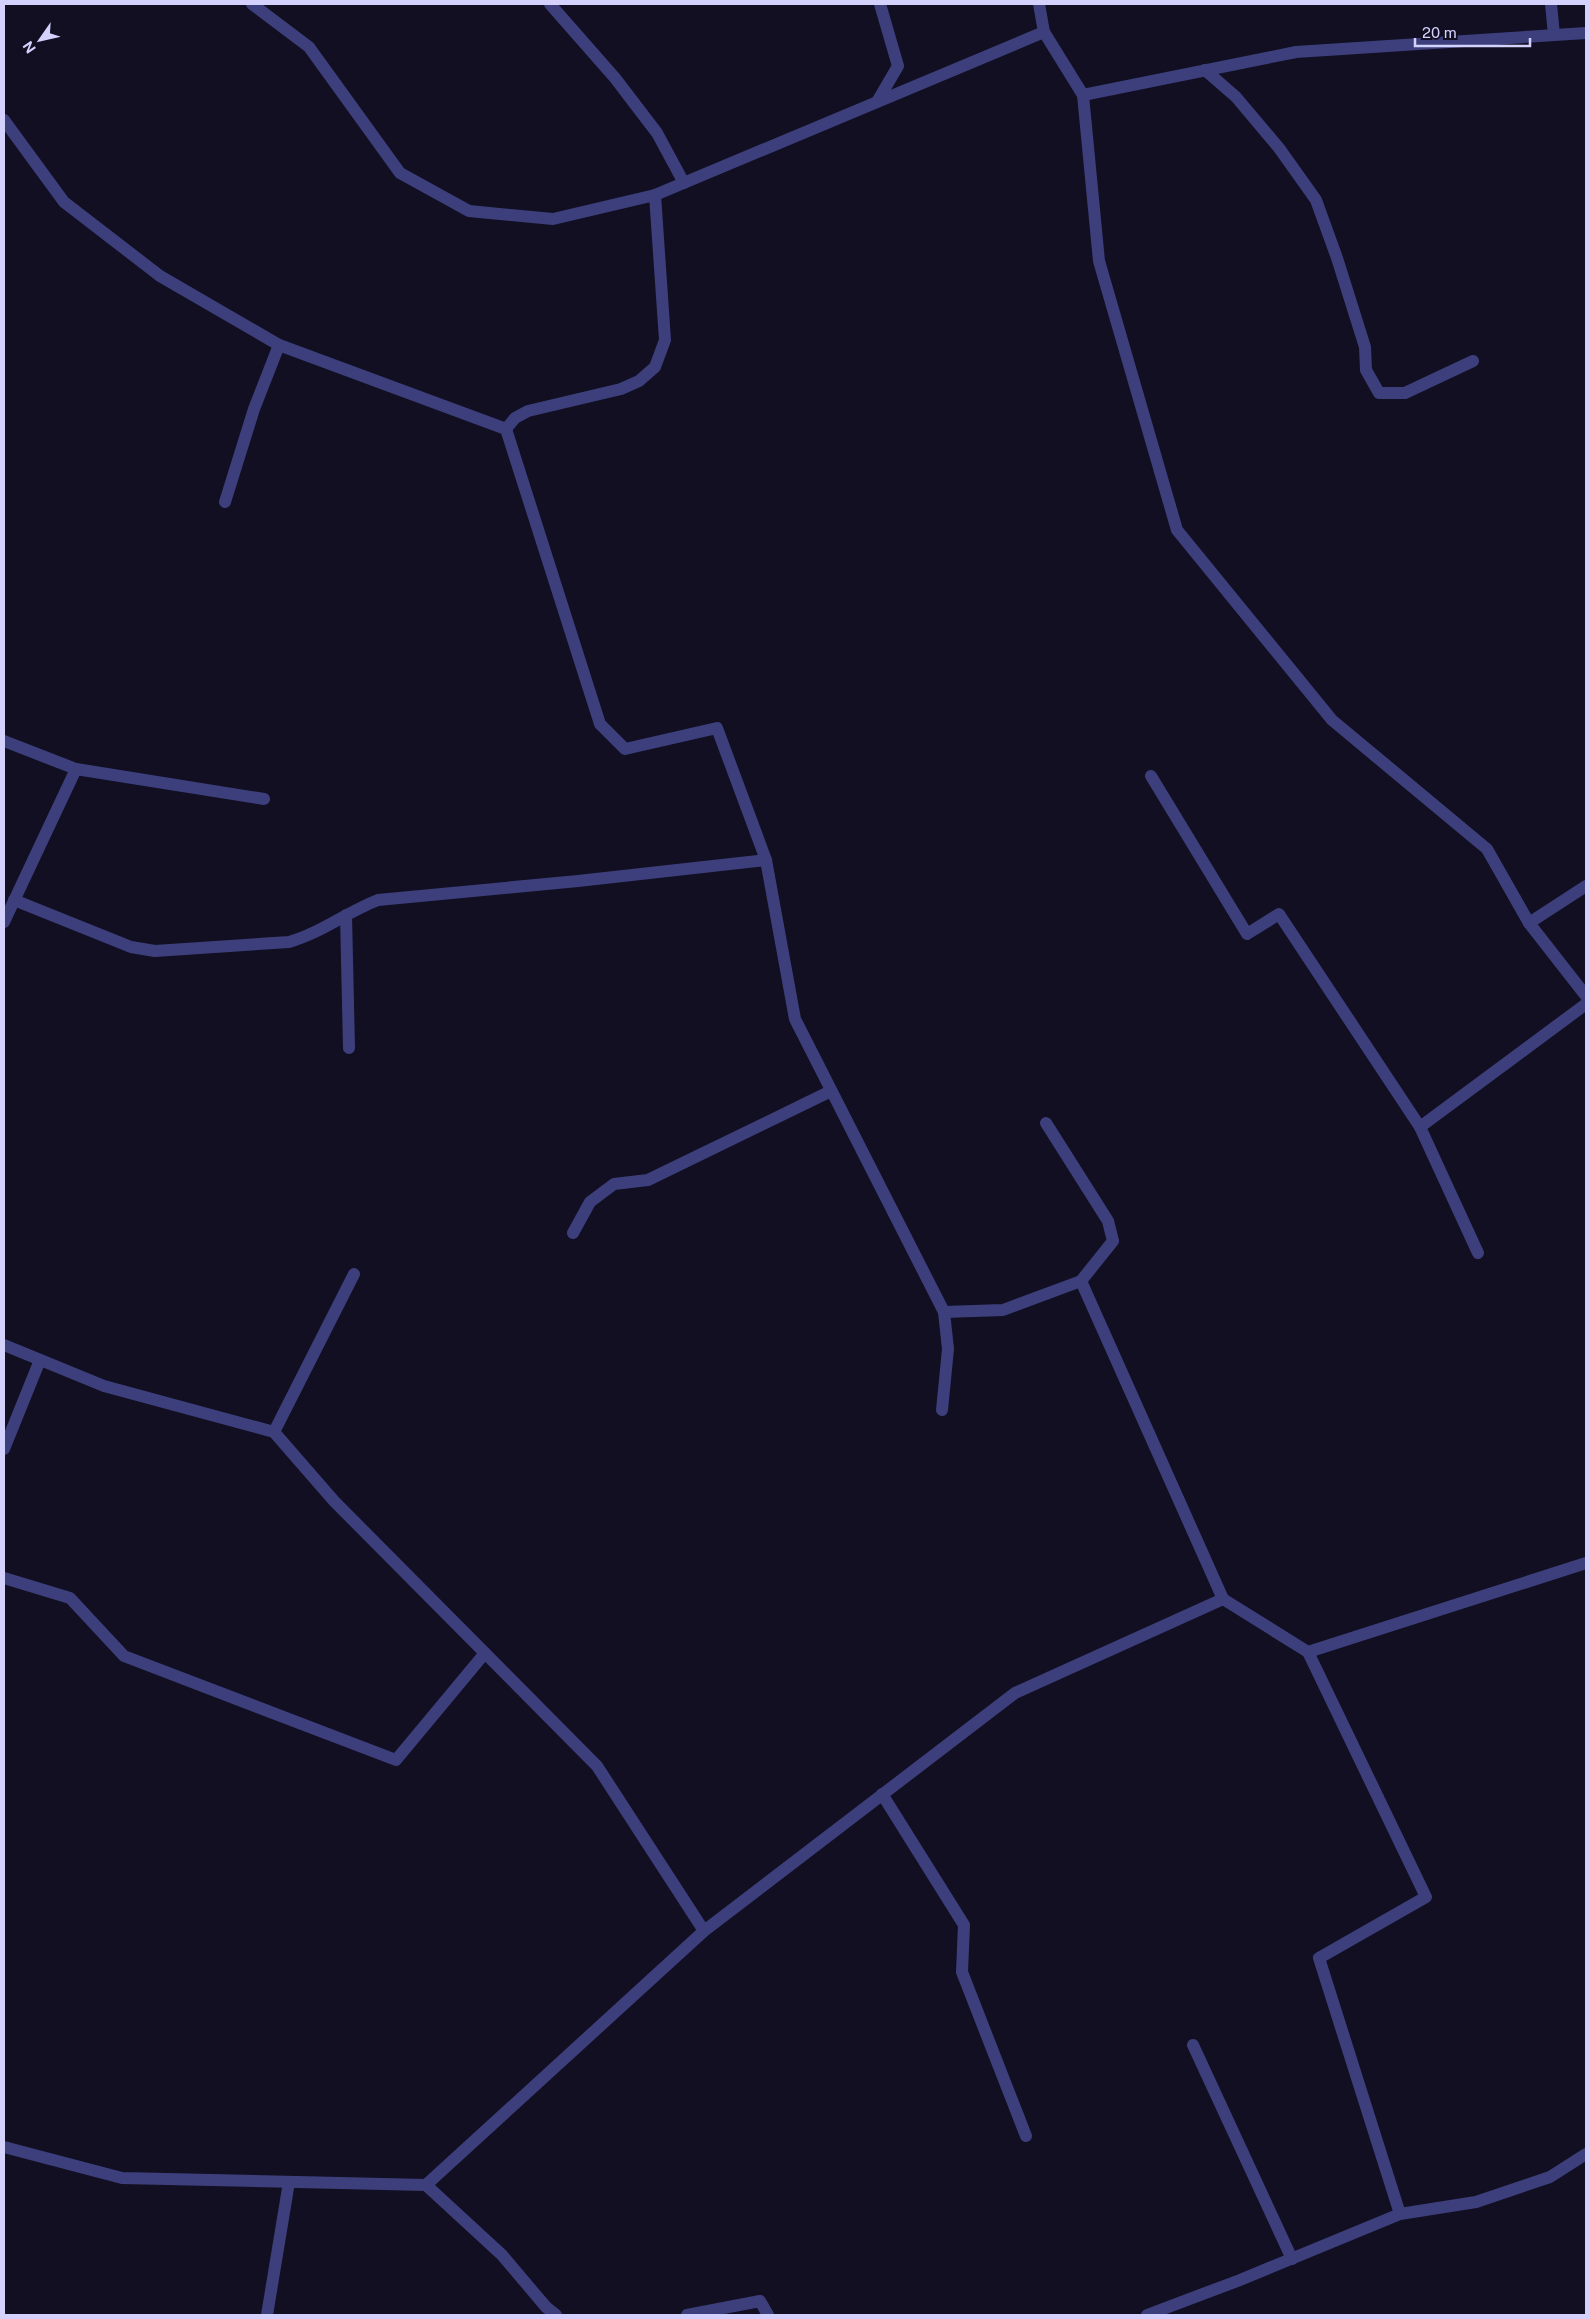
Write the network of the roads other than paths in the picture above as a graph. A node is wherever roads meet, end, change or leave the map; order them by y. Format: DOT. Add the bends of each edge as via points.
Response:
graph roads {
  1 [pos="252,4"];
  2 [pos="550,4"];
  3 [pos="880,4"];
  4 [pos="1039,4"];
  5 [pos="1551,4"];
  6 [pos="1044,32"];
  7 [pos="1586,33"];
  8 [pos="1554,35"];
  9 [pos="1205,70"];
  10 [pos="1083,95"];
  11 [pos="877,102"];
  12 [pos="4,120"];
  13 [pos="684,182"];
  14 [pos="655,195"];
  15 [pos="279,345"];
  16 [pos="1473,362"];
  17 [pos="506,428"];
  18 [pos="225,502"];
  19 [pos="4,741"];
  20 [pos="76,769"];
  21 [pos="1151,776"];
  22 [pos="264,799"];
  23 [pos="766,860"];
  24 [pos="1586,886"];
  25 [pos="14,900"];
  26 [pos="346,915"];
  27 [pos="4,922"];
  28 [pos="1529,923"];
  29 [pos="1586,996"];
  30 [pos="1586,1004"];
  31 [pos="349,1048"];
  32 [pos="831,1091"];
  33 [pos="1046,1123"];
  34 [pos="1420,1127"];
  35 [pos="573,1233"];
  36 [pos="1478,1253"];
  37 [pos="354,1274"];
  38 [pos="1081,1282"];
  39 [pos="944,1312"];
  40 [pos="4,1345"];
  41 [pos="40,1360"];
  42 [pos="942,1410"];
  43 [pos="274,1432"];
  44 [pos="4,1449"];
  45 [pos="1586,1563"];
  46 [pos="4,1578"];
  47 [pos="1223,1599"];
  48 [pos="1308,1652"];
  49 [pos="485,1653"];
  50 [pos="882,1794"];
  51 [pos="704,1931"];
  52 [pos="1193,2045"];
  53 [pos="1026,2136"];
  54 [pos="4,2147"];
  55 [pos="1586,2154"];
  56 [pos="290,2182"];
  57 [pos="426,2185"];
  58 [pos="1400,2214"];
  59 [pos="1292,2259"];
  60 [pos="549,2313"];
  61 [pos="267,2315"];
  62 [pos="687,2315"];
  63 [pos="768,2315"];
  64 [pos="1147,2315"];
  1 -- 14 [label="street" via="309,48 400,173 469,211 553,219"];
  2 -- 13 [label="street" via="615,78 657,133"];
  3 -- 11 [label="street" via="898,66"];
  4 -- 6 [label="street"];
  5 -- 8 [label="street"];
  6 -- 10 [label="street"];
  6 -- 11 [label="street"];
  7 -- 8 [label="street"];
  8 -- 9 [label="street" via="1296,52"];
  9 -- 10 [label="street"];
  9 -- 16 [label="street" via="1236,97 1279,148 1316,200 1365,347 1366,370 1379,393 1405,393"];
  10 -- 28 [label="street" via="1099,261 1177,530 1332,720 1487,849"];
  11 -- 13 [label="street"];
  12 -- 15 [label="street" via="64,202 160,276"];
  13 -- 14 [label="street"];
  14 -- 17 [label="street" via="665,340 654,367 621,390 528,411"];
  15 -- 17 [label="street"];
  15 -- 18 [label="street" via="254,409"];
  17 -- 23 [label="street" via="600,724 625,749 717,728"];
  19 -- 20 [label="street"];
  20 -- 22 [label="street"];
  20 -- 25 [label="street"];
  21 -- 34 [label="street" via="1247,934 1279,914"];
  23 -- 26 [label="street" via="378,900"];
  23 -- 32 [label="street" via="795,1019"];
  24 -- 28 [label="street"];
  25 -- 26 [label="street" via="131,947 155,951 289,942 308,936"];
  25 -- 27 [label="street"];
  26 -- 31 [label="street"];
  28 -- 29 [label="street"];
  30 -- 34 [label="street"];
  32 -- 35 [label="street" via="648,1180 614,1184 590,1202"];
  32 -- 39 [label="street"];
  33 -- 38 [label="street" via="1108,1221 1113,1241"];
  34 -- 36 [label="street"];
  37 -- 43 [label="street"];
  38 -- 39 [label="street" via="1003,1310"];
  38 -- 47 [label="street"];
  39 -- 42 [label="street" via="948,1349"];
  40 -- 41 [label="street"];
  41 -- 43 [label="street" via="104,1386"];
  41 -- 44 [label="street"];
  43 -- 49 [label="street" via="334,1501"];
  45 -- 48 [label="street"];
  46 -- 49 [label="street" via="70,1598 124,1656 396,1760"];
  47 -- 48 [label="street"];
  47 -- 50 [label="street" via="1015,1694"];
  48 -- 58 [label="street" via="1426,1897 1320,1958"];
  49 -- 51 [label="street" via="597,1766"];
  50 -- 51 [label="street"];
  50 -- 53 [label="street" via="964,1925 962,1972"];
  51 -- 57 [label="street"];
  52 -- 59 [label="street"];
  54 -- 56 [label="street" via="122,2178"];
  55 -- 58 [label="street" via="1550,2177 1476,2202"];
  56 -- 57 [label="street"];
  56 -- 61 [label="street"];
  57 -- 60 [label="street" via="502,2255"];
  58 -- 59 [label="street"];
  59 -- 64 [label="street"];
  62 -- 63 [label="street" via="760,2301"];
}
